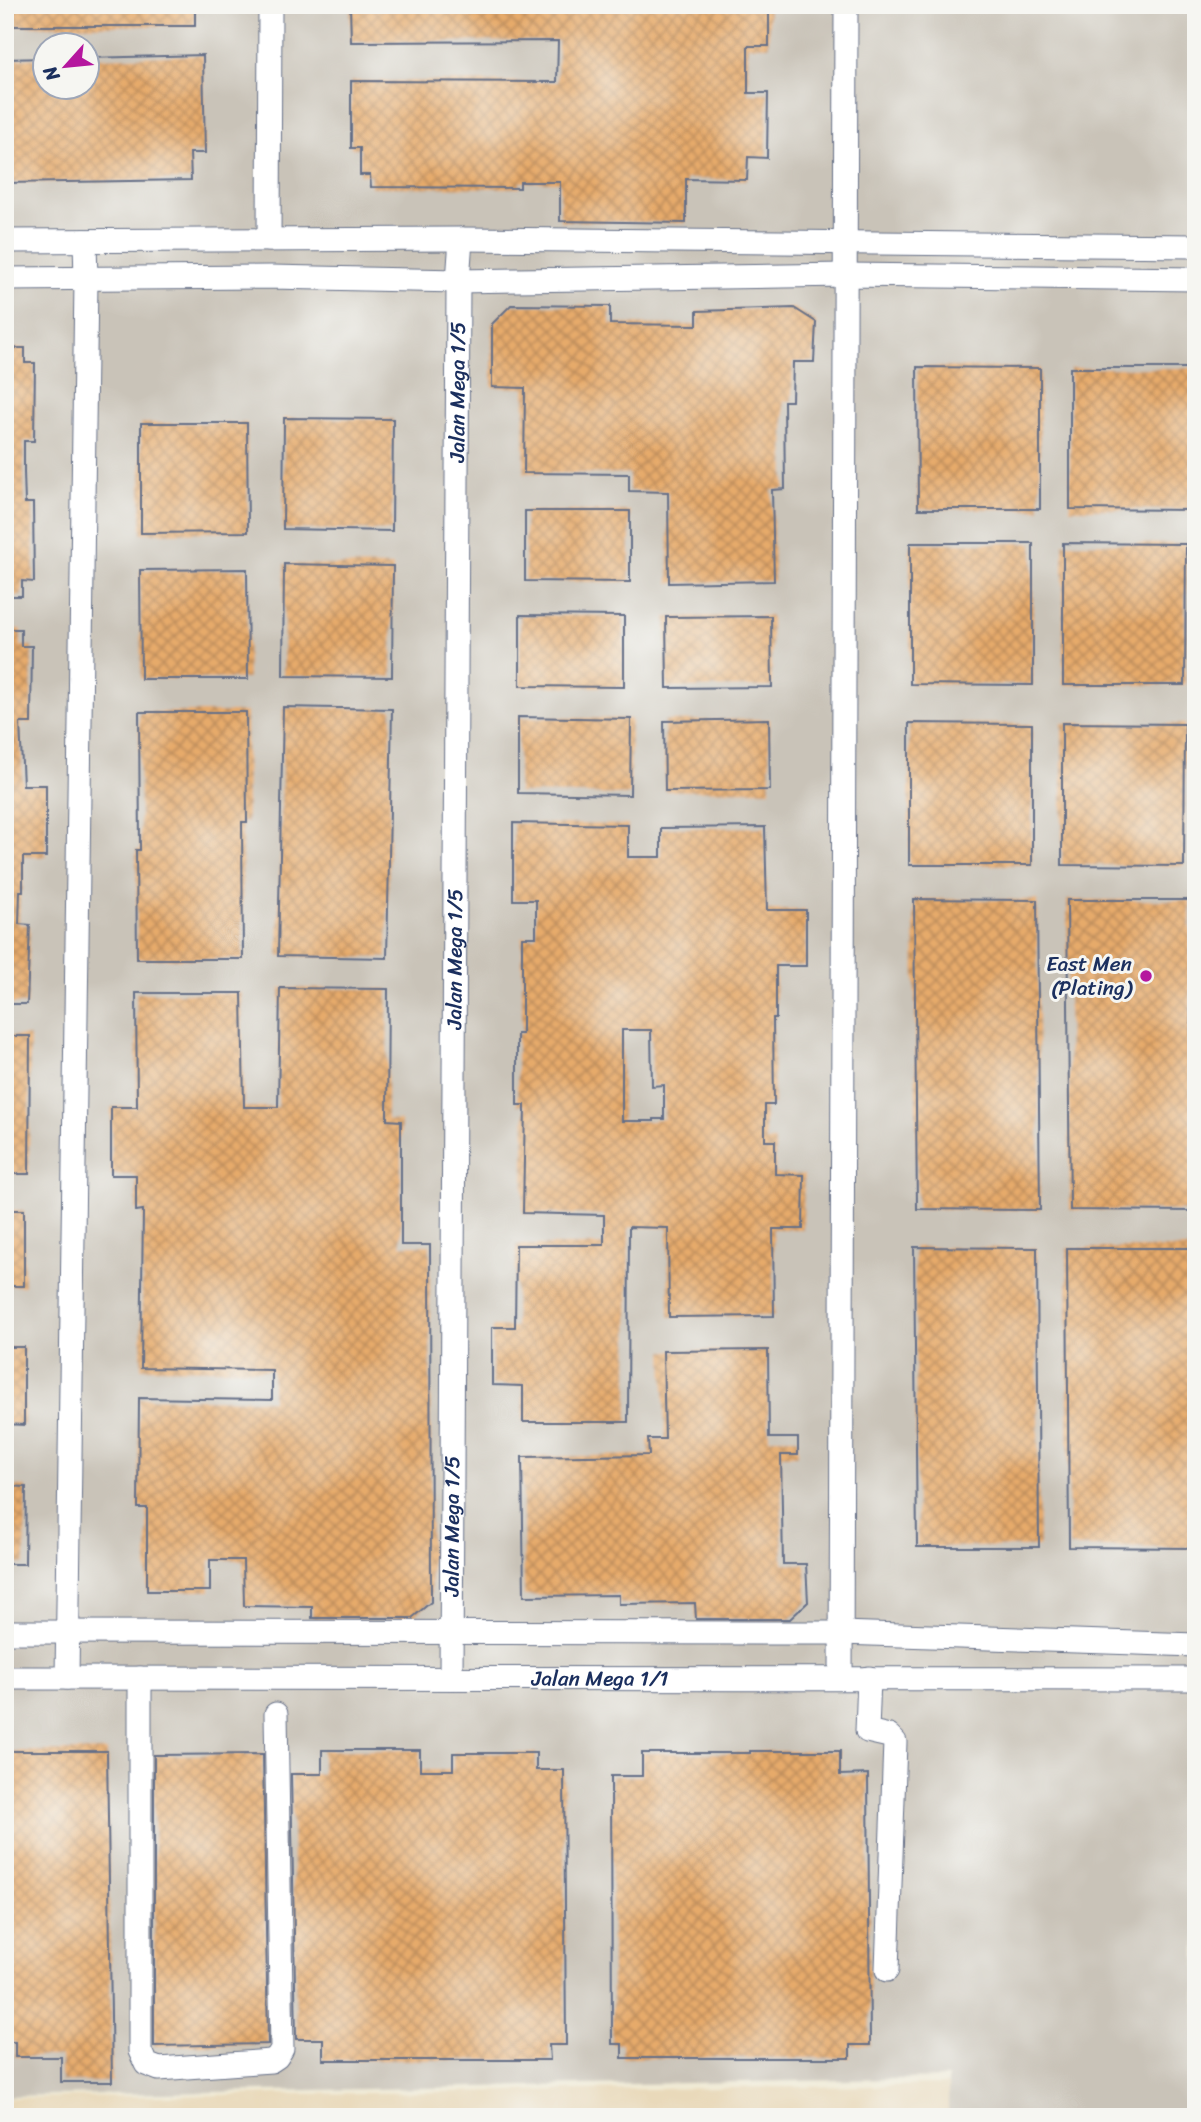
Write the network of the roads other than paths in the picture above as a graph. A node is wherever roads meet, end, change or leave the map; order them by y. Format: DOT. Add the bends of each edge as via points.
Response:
graph roads {
  1 [pos="270,5"];
  2 [pos="846,5"];
  3 [pos="461,239"];
  4 [pos="269,240"];
  5 [pos="5,241"];
  6 [pos="85,241"];
  7 [pos="844,241"];
  8 [pos="1196,246"];
  9 [pos="845,275"];
  10 [pos="5,279"];
  11 [pos="1196,279"];
  12 [pos="86,280"];
  13 [pos="458,281"];
  14 [pos="5,1632"];
  15 [pos="68,1632"];
  16 [pos="452,1633"];
  17 [pos="841,1633"];
  18 [pos="1196,1645"];
  19 [pos="5,1678"];
  20 [pos="67,1678"];
  21 [pos="140,1678"];
  22 [pos="451,1678"];
  23 [pos="841,1678"];
  24 [pos="869,1678"];
  25 [pos="1196,1679"];
  26 [pos="276,1714"];
  27 [pos="887,1970"];
  1 -- 4 [label="street"];
  2 -- 7 [label="street"];
  3 -- 4 [label="street"];
  3 -- 7 [label="street"];
  3 -- 13 [label="street, Jalan Mega 1/5"];
  4 -- 6 [label="street"];
  5 -- 6 [label="street"];
  6 -- 12 [label="street"];
  7 -- 8 [label="street"];
  7 -- 9 [label="street"];
  9 -- 11 [label="street"];
  9 -- 13 [label="street"];
  9 -- 17 [label="street"];
  10 -- 12 [label="street"];
  12 -- 13 [label="street"];
  12 -- 15 [label="street"];
  13 -- 16 [label="street, Jalan Mega 1/5"];
  14 -- 15 [label="street"];
  15 -- 16 [label="street"];
  15 -- 20 [label="street"];
  16 -- 17 [label="street"];
  16 -- 22 [label="street, Jalan Mega 1/5"];
  17 -- 18 [label="street"];
  17 -- 23 [label="street"];
  19 -- 20 [label="street, Jalan Mega 1/1"];
  20 -- 21 [label="street, Jalan Mega 1/1"];
  21 -- 22 [label="street, Jalan Mega 1/1"];
  21 -- 26 [label="street" via="141,2051 146,2064 159,2069 271,2061 282,2049"];
  22 -- 23 [label="street, Jalan Mega 1/1"];
  23 -- 24 [label="street, Jalan Mega 1/1"];
  24 -- 25 [label="street, Jalan Mega 1/1"];
  24 -- 27 [label="street" via="867,1731 895,1742"];
}
